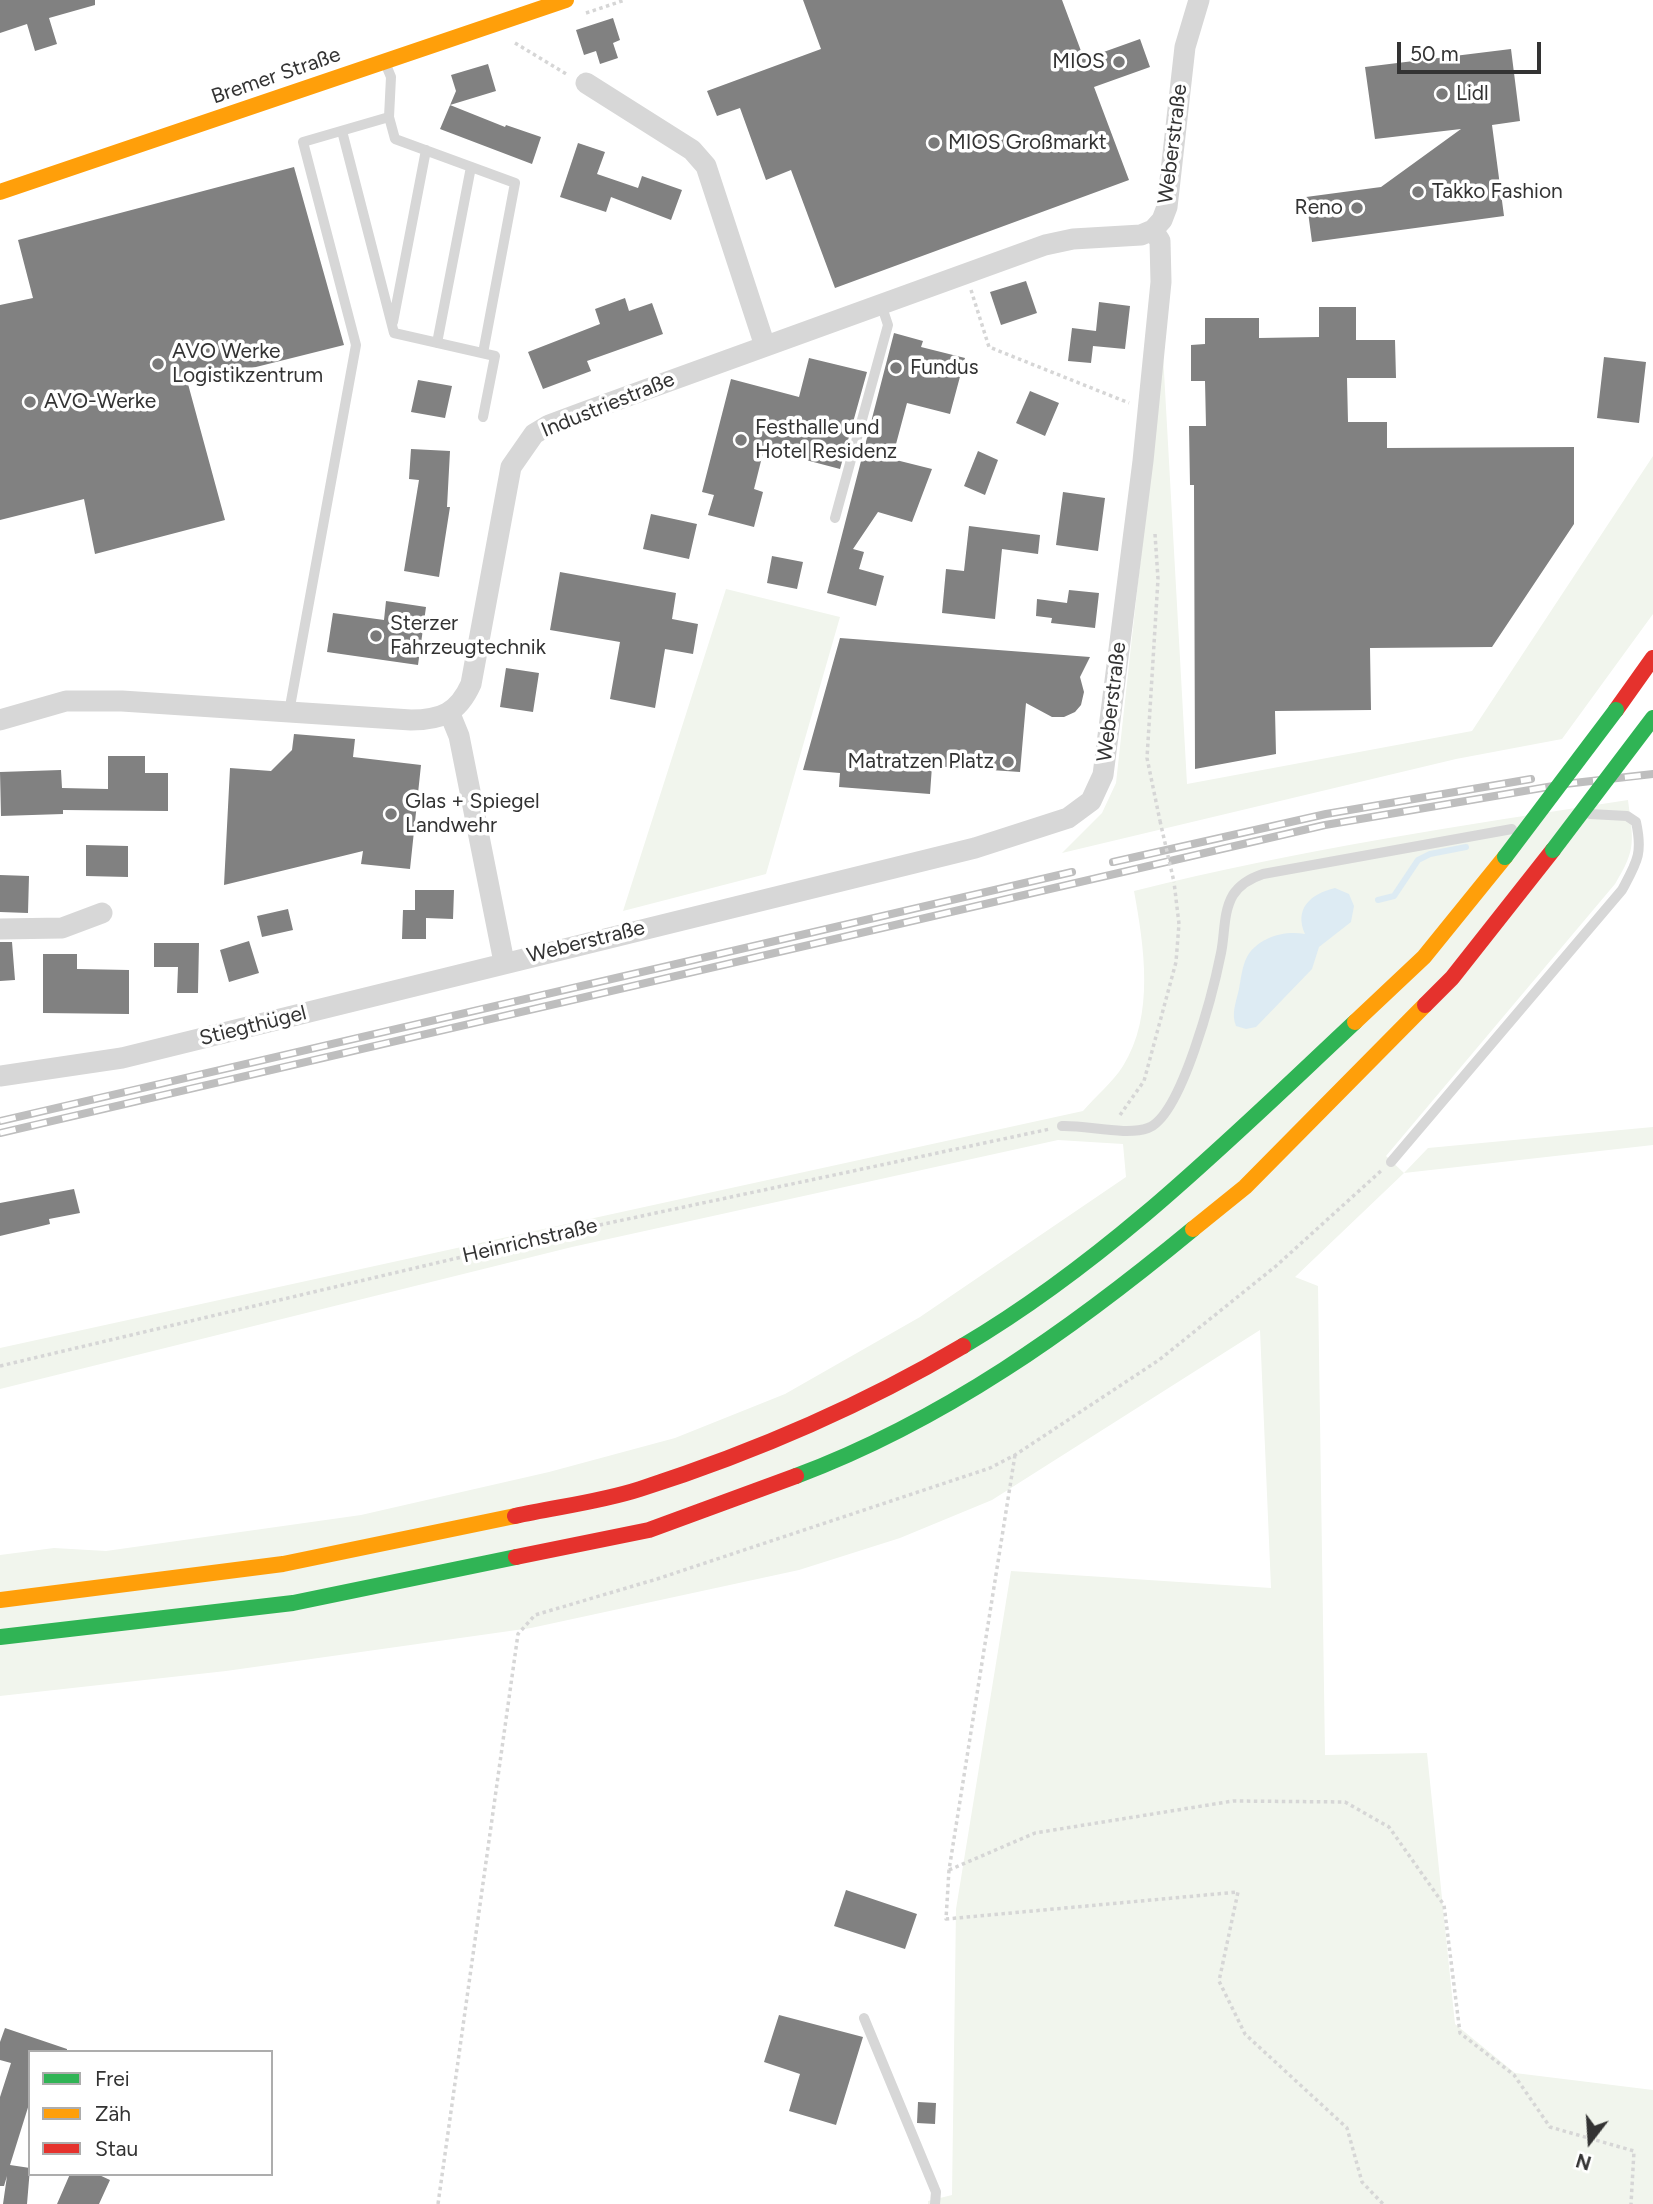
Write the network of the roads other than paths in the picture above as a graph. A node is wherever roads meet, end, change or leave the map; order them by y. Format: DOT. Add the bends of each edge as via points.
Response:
graph roads {
  1 [pos="566,0"];
  2 [pos="1199,0"];
  3 [pos="384,61"];
  4 [pos="586,83"];
  5 [pos="389,117"];
  6 [pos="342,131"];
  7 [pos="426,150"];
  8 [pos="471,167"];
  9 [pos="0,192"];
  10 [pos="1153,230"];
  11 [pos="881,304"];
  12 [pos="393,325"];
  13 [pos="437,343"];
  14 [pos="765,346"];
  15 [pos="482,353"];
  16 [pos="483,417"];
  17 [pos="835,518"];
  18 [pos="1653,658"];
  19 [pos="289,712"];
  20 [pos="450,714"];
  21 [pos="1653,718"];
  22 [pos="0,720"];
  23 [pos="1559,819"];
  24 [pos="1546,821"];
  25 [pos="102,913"];
  26 [pos="0,929"];
  27 [pos="504,962"];
  28 [pos="0,1076"];
  29 [pos="1062,1126"];
  30 [pos="1391,1161"];
  31 [pos="0,1601"];
  32 [pos="0,1637"];
  33 [pos="864,2018"];
  34 [pos="936,2204"];
  1 -- 3 [label="main road, Bremer Straße"];
  2 -- 10 [label="street, Weberstraße" via="1185,47 1167,206"];
  3 -- 5 [label="lane" via="391,78"];
  3 -- 9 [label="main road, Bremer Straße"];
  4 -- 14 [label="street" via="692,150 706,166"];
  5 -- 6 [label="lane"];
  5 -- 7 [label="lane" via="395,139"];
  6 -- 12 [label="lane"];
  6 -- 19 [label="lane" via="303,142 356,345"];
  7 -- 8 [label="lane"];
  7 -- 12 [label="lane"];
  8 -- 13 [label="lane"];
  8 -- 15 [label="lane" via="515,183"];
  10 -- 11 [label="street, Industriestraße" via="1064,241"];
  10 -- 27 [label="street, Weberstraße" via="1162,259 1147,410 1103,775 1091,801 1069,818 975,848"];
  11 -- 14 [label="street, Industriestraße"];
  11 -- 17 [label="lane" via="888,325"];
  12 -- 13 [label="lane" via="394,333"];
  13 -- 15 [label="lane"];
  14 -- 20 [label="street, Industriestraße" via="549,425 522,448 504,493 471,684 463,702"];
  15 -- 16 [label="lane" via="495,356"];
  18 -- 31 [label="main road, bridge" via="1505,857 1424,957 1119,1238 1002,1323 913,1376 778,1439 638,1490 283,1564"];
  19 -- 20 [label="street" via="411,720 435,720"];
  19 -- 22 [label="street" via="66,701"];
  20 -- 27 [label="street" via="473,769"];
  21 -- 32 [label="main road, bridge" via="1452,978 1245,1187 1145,1269 1000,1375 819,1467 649,1530 293,1603"];
  23 -- 30 [label="lane" via="1598,813 1627,816 1636,822 1641,845 1638,861 1622,890"];
  24 -- 29 [label="lane" via="1248,880 1234,893 1212,996 1170,1106 1150,1128 1137,1131"];
  25 -- 26 [label="street" via="62,928"];
  27 -- 28 [label="street, Stiegthügel" via="122,1058"];
  33 -- 34 [label="lane" via="936,2192"];
}
